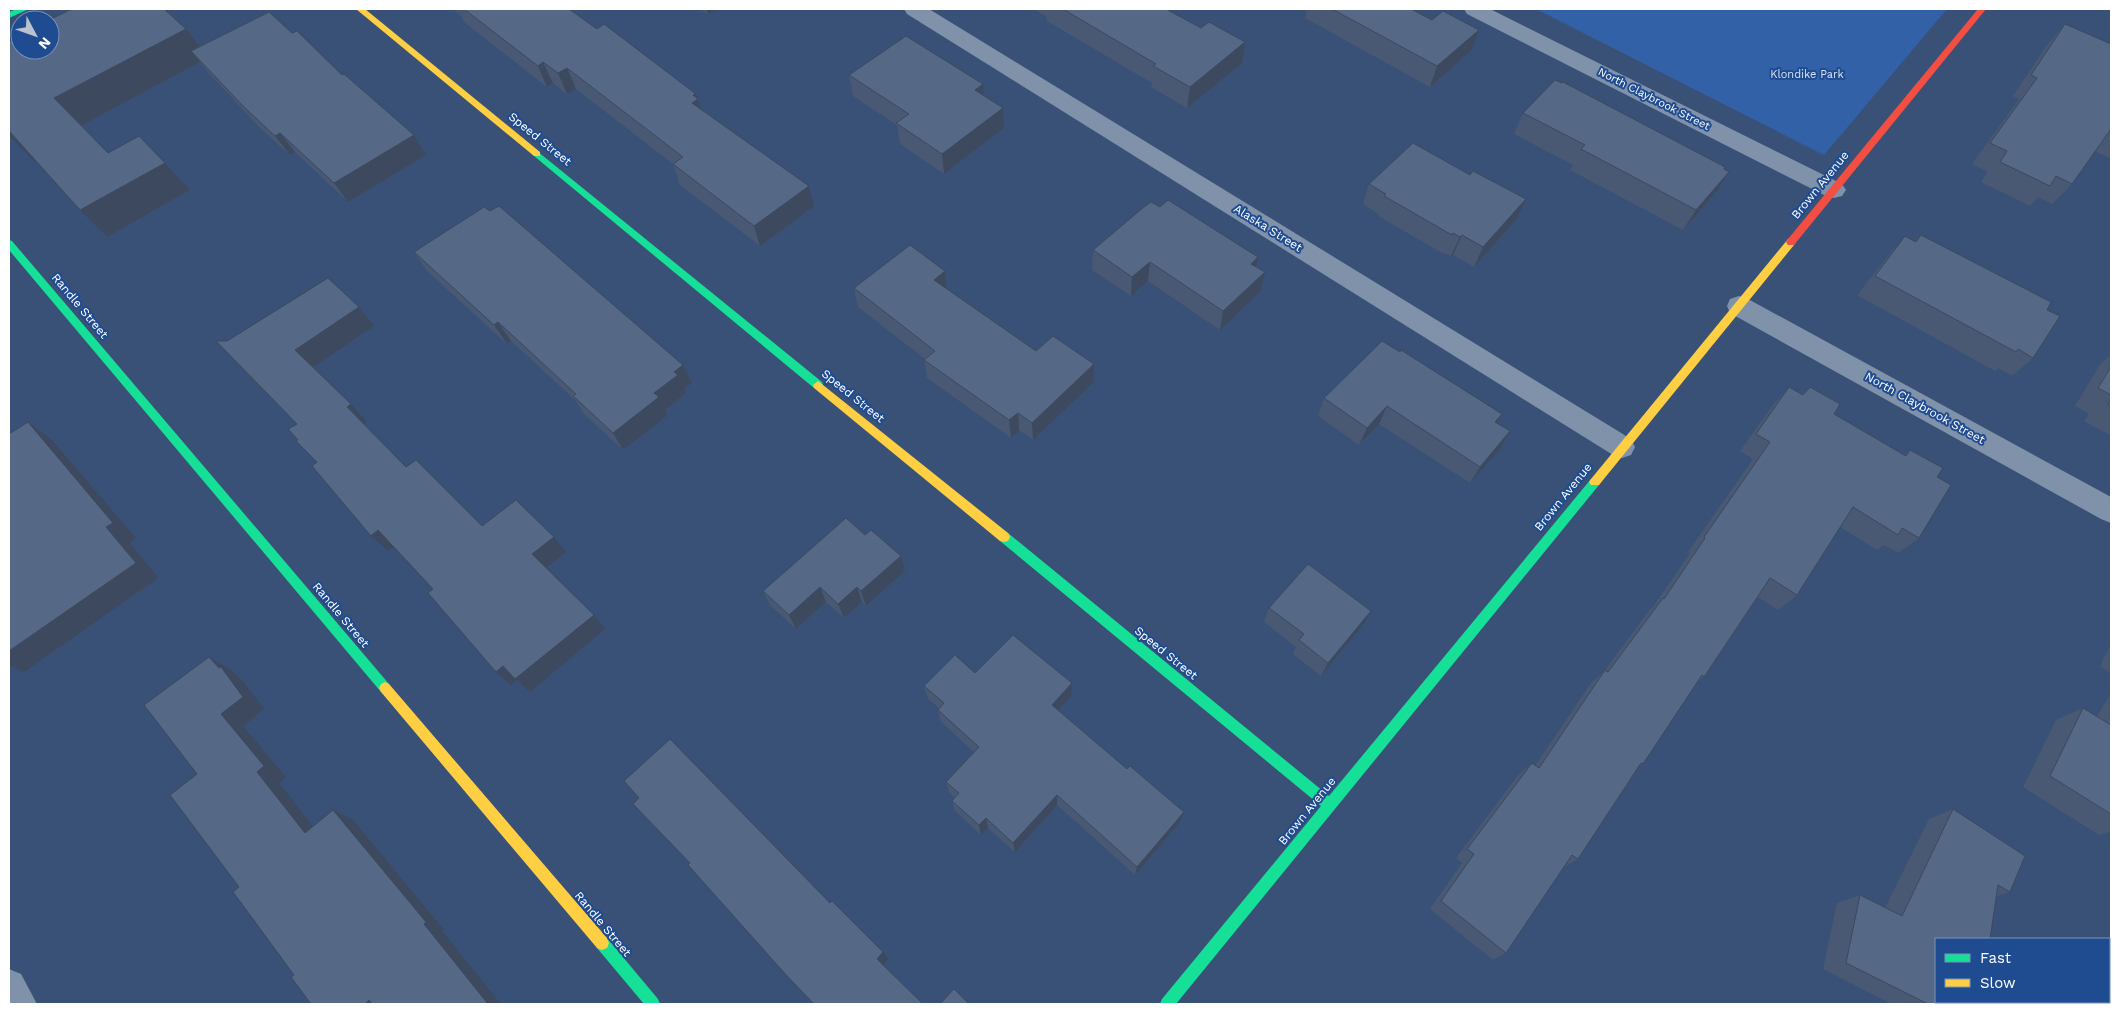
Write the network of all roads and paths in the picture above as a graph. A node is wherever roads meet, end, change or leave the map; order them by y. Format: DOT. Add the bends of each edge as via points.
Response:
graph roads {
  1 [pos="25,9"];
  2 [pos="360,9"];
  3 [pos="914,9"];
  4 [pos="1474,9"];
  5 [pos="1982,9"];
  6 [pos="9,15"];
  7 [pos="1834,190"];
  8 [pos="9,244"];
  9 [pos="1739,306"];
  10 [pos="1622,447"];
  11 [pos="2111,511"];
  12 [pos="1330,805"];
  13 [pos="9,986"];
  14 [pos="20,1004"];
  15 [pos="653,1004"];
  16 [pos="1167,1004"];
  1 -- 6 [label="street"];
  2 -- 12 [label="street, Speed Street"];
  3 -- 10 [label="street, Alaska Street"];
  4 -- 7 [label="street, North Claybrook Street"];
  5 -- 7 [label="street, Brown Avenue"];
  7 -- 9 [label="street, Brown Avenue"];
  8 -- 15 [label="street, Randle Street"];
  9 -- 10 [label="street, Brown Avenue"];
  9 -- 11 [label="street, North Claybrook Street"];
  10 -- 12 [label="street, Brown Avenue"];
  12 -- 16 [label="street, Brown Avenue"];
  13 -- 14 [label="street"];
}
